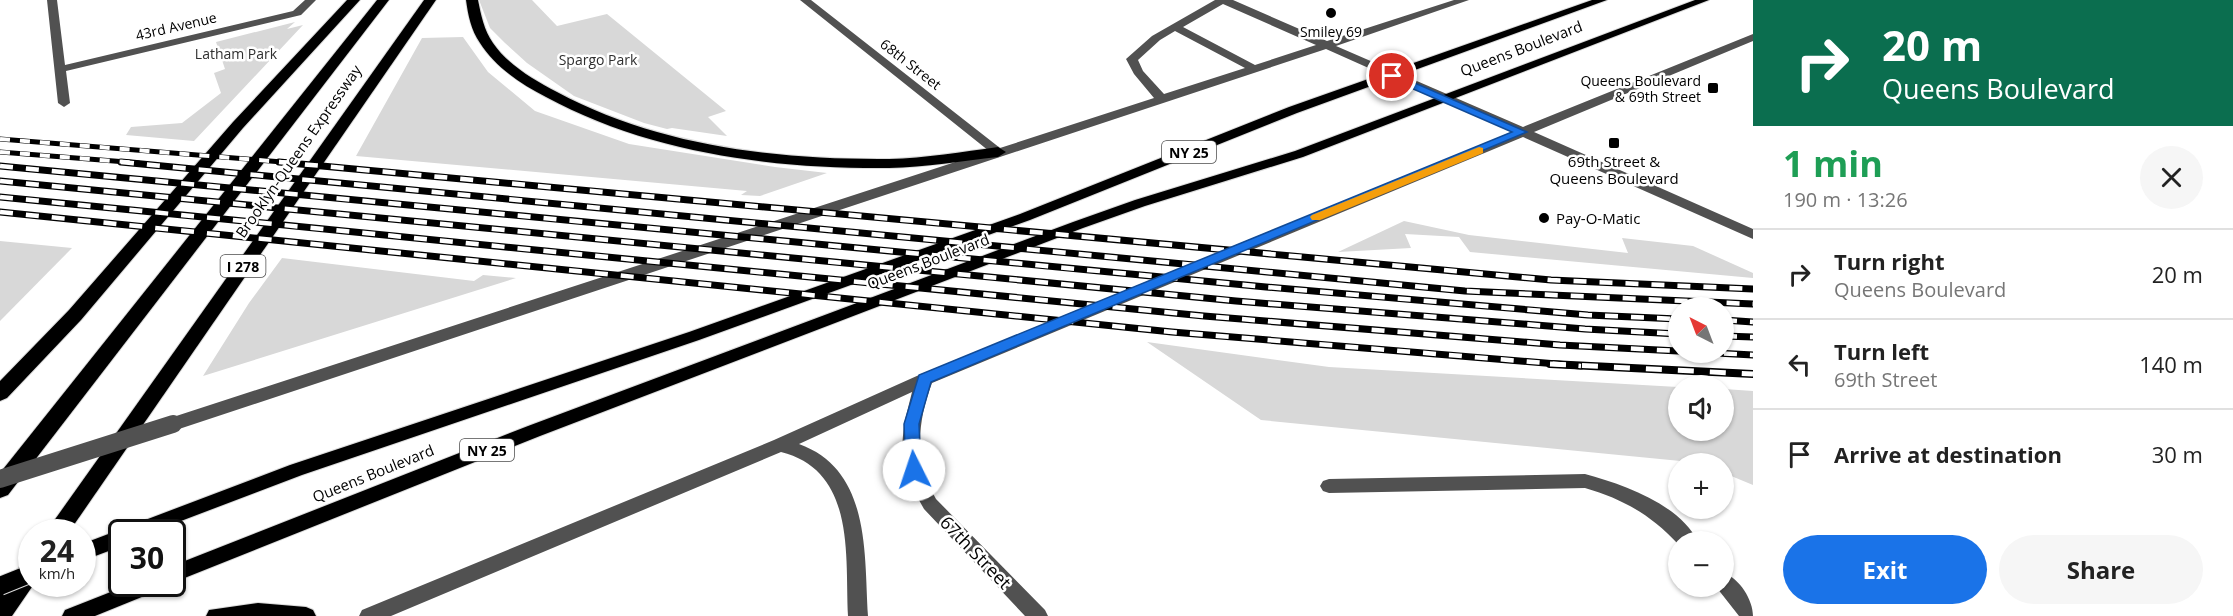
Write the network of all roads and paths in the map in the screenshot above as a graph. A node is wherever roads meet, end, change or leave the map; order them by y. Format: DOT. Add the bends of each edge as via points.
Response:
graph roads {
  1 [pos="52,0"];
  2 [pos="311,0"];
  3 [pos="354,0"];
  4 [pos="383,0"];
  5 [pos="430,0"];
  6 [pos="472,0"];
  7 [pos="806,0"];
  8 [pos="1223,0"];
  9 [pos="1464,0"];
  10 [pos="1602,0"];
  11 [pos="1704,0"];
  12 [pos="1175,27"];
  13 [pos="1753,37"];
  14 [pos="1324,46"];
  15 [pos="1253,68"];
  16 [pos="61,69"];
  17 [pos="1392,76"];
  18 [pos="1161,98"];
  19 [pos="1443,98"];
  20 [pos="64,103"];
  21 [pos="1521,132"];
  22 [pos="998,152"];
  23 [pos="1753,234"];
  24 [pos="925,379"];
  25 [pos="0,393"];
  26 [pos="780,445"];
  27 [pos="0,479"];
  28 [pos="1329,486"];
  29 [pos="0,489"];
  30 [pos="66,519"];
  31 [pos="166,519"];
  32 [pos="1679,531"];
  33 [pos="186,569"];
  34 [pos="18,578"];
  35 [pos="0,586"];
  36 [pos="18,590"];
  37 [pos="1734,595"];
  38 [pos="120,597"];
  39 [pos="0,614"];
  40 [pos="72,616"];
  41 [pos="216,616"];
  42 [pos="306,616"];
  43 [pos="369,616"];
  44 [pos="858,616"];
  45 [pos="1038,616"];
  46 [pos="1751,616"];
  1 -- 16 [label="street"];
  2 -- 16 [label="street, 43rd Avenue" via="297,13"];
  3 -- 25 [label="highway" via="238,125 75,315"];
  4 -- 29 [label="highway, Brooklyn-Queens Expressway"];
  5 -- 30 [label="highway, Brooklyn-Queens Expressway / I 278"];
  6 -- 22 [label="highway" via="477,30 511,68 554,97 641,132 746,154 851,162 907,162"];
  7 -- 22 [label="street, 68th Street"];
  8 -- 12 [label="street"];
  8 -- 14 [label="street"];
  9 -- 14 [label="street"];
  10 -- 17 [label="main road, Queens Boulevard / NY 25"];
  11 -- 19 [label="main road, Queens Boulevard / NY 25"];
  12 -- 15 [label="street"];
  12 -- 18 [label="street" via="1155,38 1132,59"];
  13 -- 21 [label="street"];
  14 -- 15 [label="street"];
  14 -- 17 [label="street"];
  15 -- 18 [label="street"];
  16 -- 20 [label="street"];
  17 -- 19 [label="street"];
  17 -- 31 [label="main road, Queens Boulevard / NY 25" via="1293,110 1025,217 694,336 296,470"];
  18 -- 22 [label="street"];
  19 -- 21 [label="street"];
  19 -- 33 [label="main road, Queens Boulevard / NY 25" via="1299,153 1078,225 534,431"];
  21 -- 23 [label="street"];
  21 -- 24 [label="street"];
  22 -- 27 [label="street, bridge"];
  24 -- 26 [label="street"];
  24 -- 45 [label="street, 67th Street" via="912,424 914,470 920,485 930,504"];
  26 -- 43 [label="street"];
  26 -- 44 [label="street" via="809,454 837,481 845,495"];
  28 -- 32 [label="street" via="1585,481 1625,492 1648,504"];
  34 -- 35 [label="main road, bridge"];
  36 -- 39 [label="highway"];
  37 -- 46 [label="street"];
  38 -- 40 [label="main road"];
  41 -- 42 [label="main road" via="258,612"];
}
